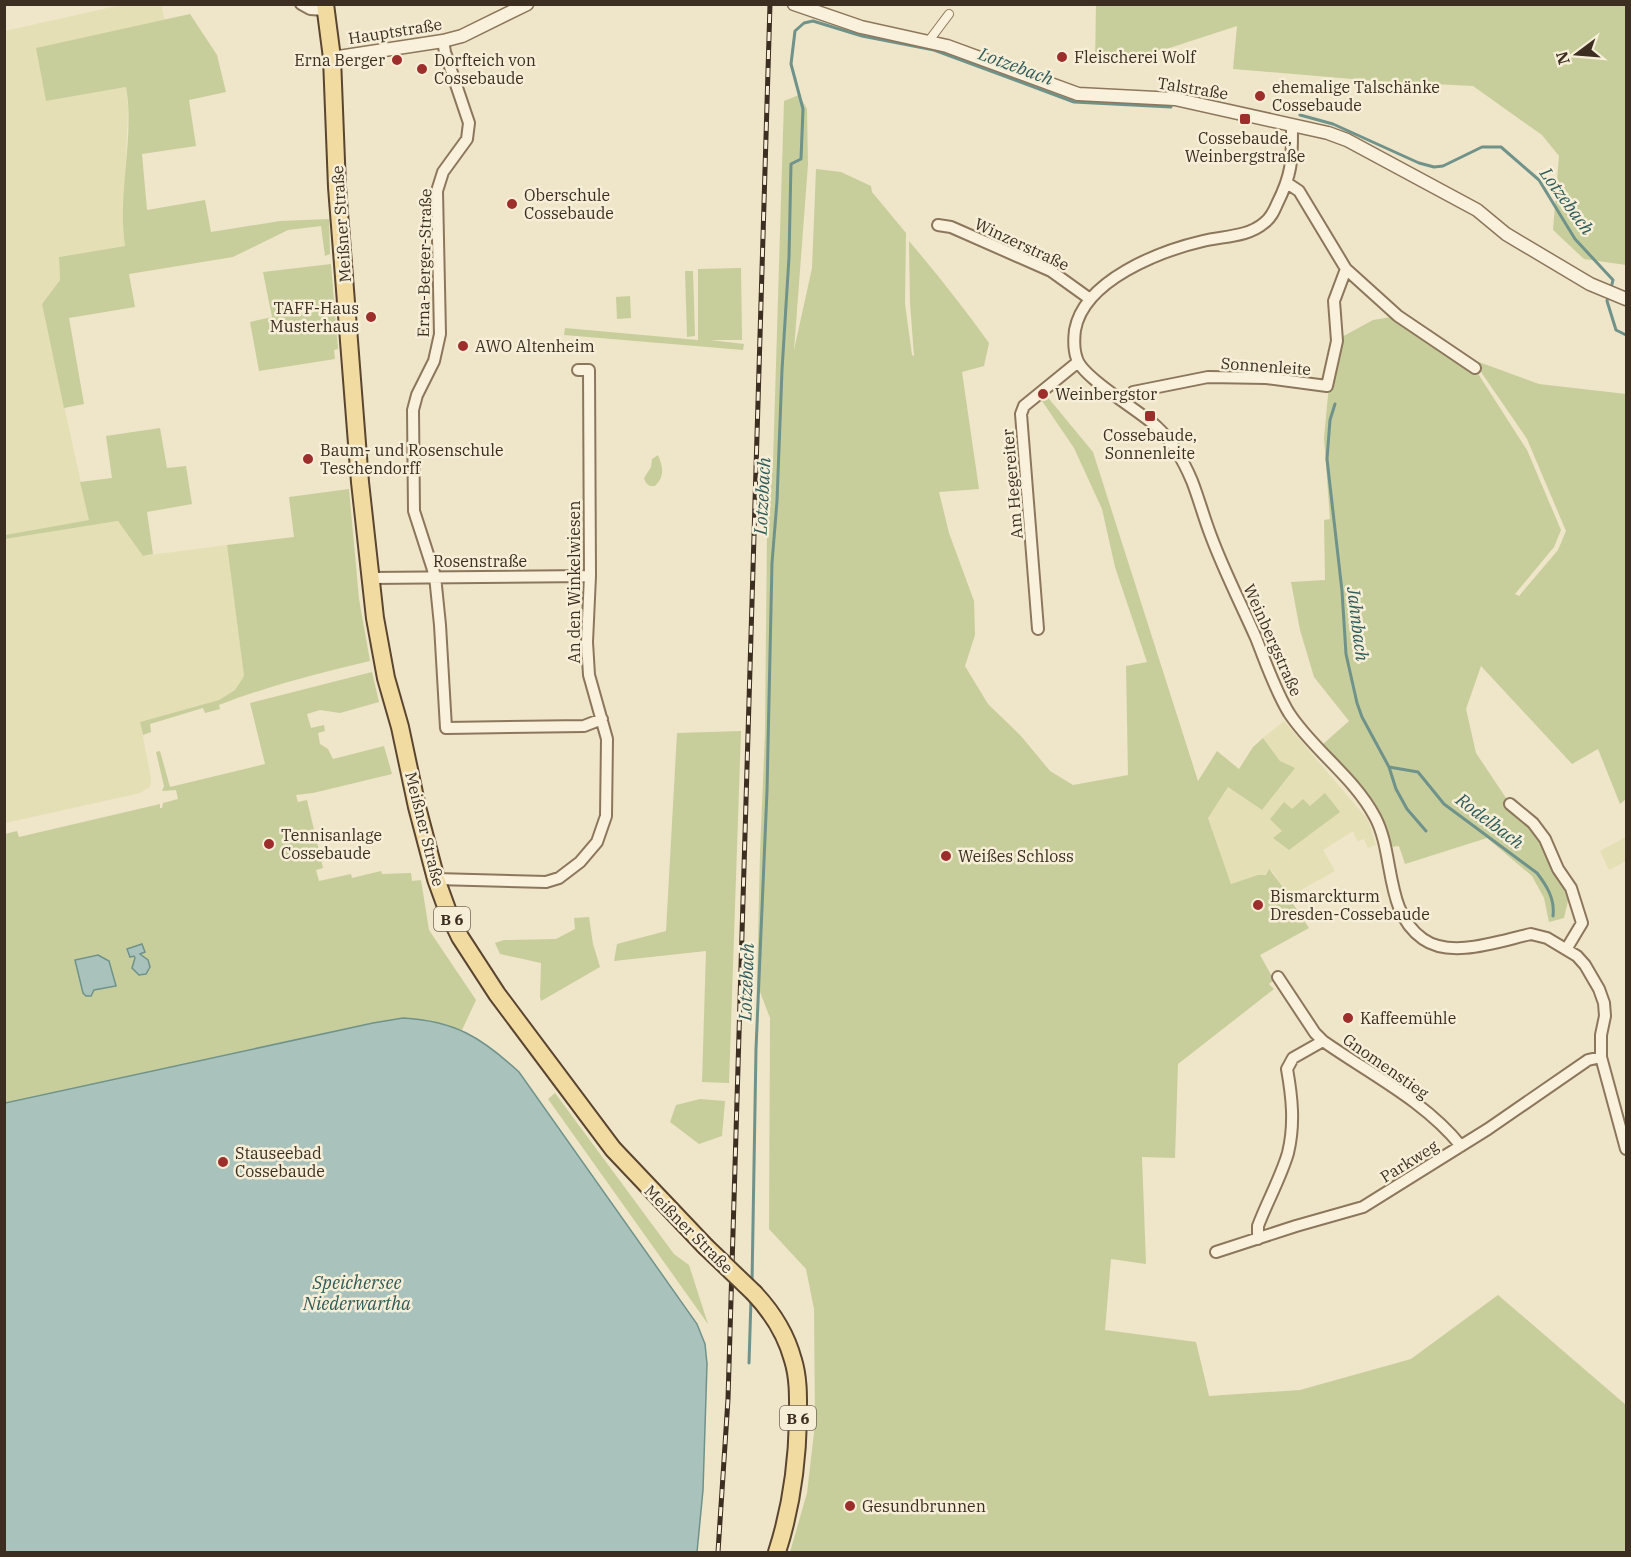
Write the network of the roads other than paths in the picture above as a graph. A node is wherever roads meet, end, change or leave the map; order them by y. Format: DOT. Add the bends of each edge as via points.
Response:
graph roads {
  1 [pos="301,4"];
  2 [pos="527,4"];
  3 [pos="794,4"];
  4 [pos="325,7"];
  5 [pos="949,14"];
  6 [pos="443,41"];
  7 [pos="928,42"];
  8 [pos="332,58"];
  9 [pos="1292,125"];
  10 [pos="1287,183"];
  11 [pos="938,225"];
  12 [pos="1346,269"];
  13 [pos="1090,298"];
  14 [pos="1624,298"];
  15 [pos="1078,362"];
  16 [pos="1475,368"];
  17 [pos="578,370"];
  18 [pos="1125,402"];
  19 [pos="435,576"];
  20 [pos="590,576"];
  21 [pos="371,578"];
  22 [pos="1038,629"];
  23 [pos="602,719"];
  24 [pos="1510,804"];
  25 [pos="436,879"];
  26 [pos="1567,948"];
  27 [pos="1278,977"];
  28 [pos="1323,1041"];
  29 [pos="1600,1057"];
  30 [pos="1461,1146"];
  31 [pos="1626,1149"];
  32 [pos="1258,1239"];
  33 [pos="1216,1252"];
  34 [pos="777,1552"];
  1 -- 4 [label="street" via="310,9"];
  2 -- 6 [label="street, Hauptstraße" via="462,36"];
  3 -- 7 [label="street, Talstraße" via="861,27"];
  4 -- 8 [label="main road, B 6"];
  5 -- 7 [label="street"];
  6 -- 8 [label="street, Hauptstraße"];
  6 -- 19 [label="street, Erna-Berger-Straße" via="469,123 467,139 443,172 437,191 440,334 434,361 413,410 414,511"];
  7 -- 9 [label="street, Talstraße" via="1078,94 1175,99"];
  8 -- 21 [label="main road, Meißner Straße / B 6" via="338,197"];
  9 -- 10 [label="street"];
  9 -- 14 [label="street, Talstraße" via="1347,140 1477,210 1506,234 1590,284"];
  10 -- 12 [label="street" via="1299,191"];
  10 -- 13 [label="street" via="1271,216 1255,229 1161,254 1121,275"];
  11 -- 13 [label="street, Winzerstraße" via="951,227 1051,271"];
  12 -- 16 [label="street" via="1398,316"];
  12 -- 18 [label="street, Sonnenleite" via="1334,301 1337,340 1327,386 1266,378 1208,377 1133,392"];
  13 -- 15 [label="street" via="1075,332"];
  15 -- 18 [label="street, Weinbergstraße"];
  15 -- 22 [label="street, Am Hegereiter" via="1024,406 1021,414"];
  17 -- 20 [label="street, An den Winkelwiesen" via="589,370"];
  18 -- 26 [label="street, Weinbergstraße" via="1160,430 1188,471 1211,538 1279,694 1303,732 1374,816 1385,844 1392,886 1408,924 1420,938 1446,948 1531,934"];
  19 -- 20 [label="street, Rosenstraße"];
  19 -- 21 [label="street, Rosenstraße"];
  19 -- 23 [label="street, Erna-Berger-Straße" via="446,728 584,726"];
  20 -- 23 [label="street, An den Winkelwiesen" via="589,675"];
  21 -- 25 [label="main road, Meißner Straße / B 6" via="383,664"];
  23 -- 25 [label="street, An den Winkelwiesen" via="607,739 606,816 597,842 580,862 559,878 546,882"];
  24 -- 26 [label="street" via="1545,839 1571,888 1582,923"];
  25 -- 34 [label="main road, Meißner Straße / B 6, bridge" via="460,937 497,994 613,1149 754,1293 782,1331 796,1377 797,1444 794,1485"];
  26 -- 29 [label="street, Weinbergstraße" via="1586,965 1604,1003"];
  27 -- 28 [label="street, Gnomenstieg"];
  28 -- 30 [label="street, Gnomenstieg" via="1408,1097"];
  28 -- 32 [label="street" via="1293,1059 1287,1069 1293,1116 1287,1153 1258,1226"];
  29 -- 30 [label="street, Parkweg" via="1588,1060"];
  29 -- 31 [label="street, Weinbergstraße"];
  30 -- 32 [label="street, Parkweg" via="1363,1207"];
  32 -- 33 [label="street, Parkweg"];
}
